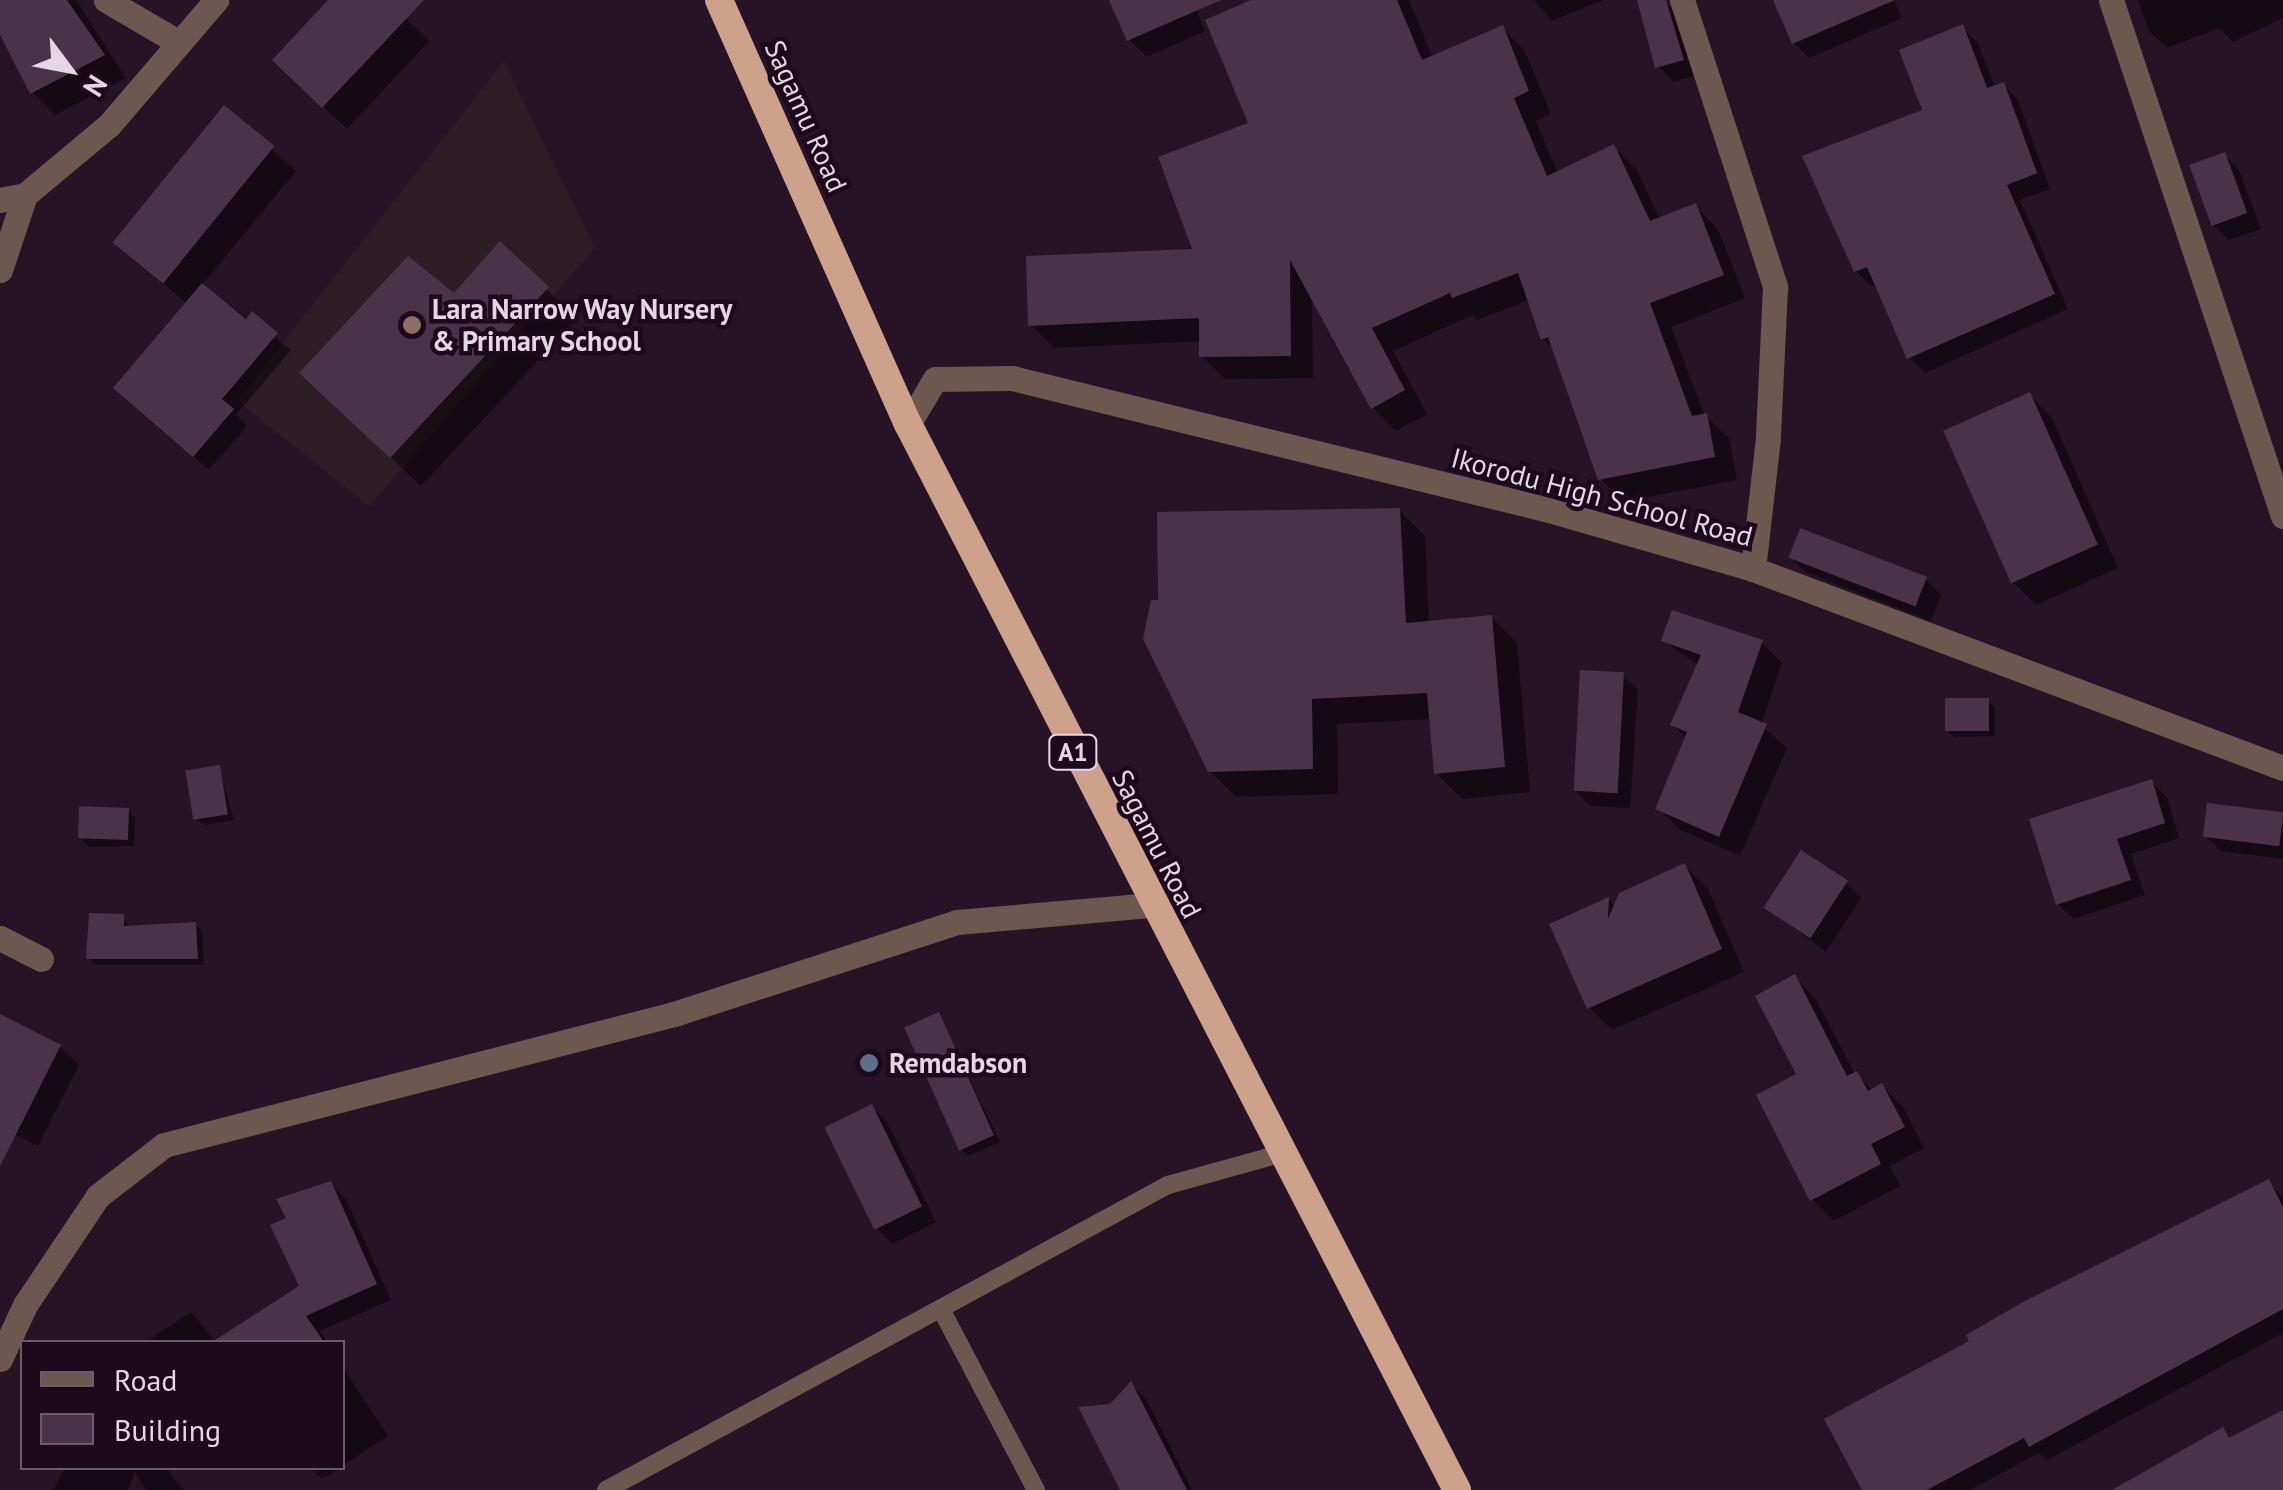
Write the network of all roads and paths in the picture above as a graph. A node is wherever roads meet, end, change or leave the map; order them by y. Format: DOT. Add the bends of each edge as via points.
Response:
graph roads {
  1 [pos="106,0"];
  2 [pos="216,0"];
  3 [pos="719,0"];
  4 [pos="1682,0"];
  5 [pos="2111,0"];
  6 [pos="178,42"];
  7 [pos="13,197"];
  8 [pos="0,270"];
  9 [pos="908,424"];
  10 [pos="2283,516"];
  11 [pos="1752,569"];
  12 [pos="2283,768"];
  13 [pos="1152,905"];
  14 [pos="0,938"];
  15 [pos="42,958"];
  16 [pos="1283,1153"];
  17 [pos="942,1310"];
  18 [pos="0,1359"];
  19 [pos="606,1490"];
  20 [pos="1036,1490"];
  21 [pos="1457,1490"];
  1 -- 6 [label="street"];
  2 -- 6 [label="street"];
  3 -- 9 [label="highway, Sagamu Road / A1"];
  4 -- 11 [label="street" via="1775,286 1768,438"];
  5 -- 10 [label="street"];
  6 -- 7 [label="street" via="109,125"];
  7 -- 8 [label="street"];
  9 -- 11 [label="street, Ikorodu High School Road" via="935,379 1012,378 1549,510"];
  9 -- 13 [label="highway, Sagamu Road / A1"];
  11 -- 12 [label="street, Ikorodu High School Road"];
  13 -- 16 [label="highway, Sagamu Road / A1"];
  13 -- 18 [label="street" via="956,922 674,1014 164,1145 98,1196 25,1305"];
  14 -- 15 [label="street"];
  16 -- 17 [label="lane" via="1168,1185"];
  16 -- 21 [label="highway, Sagamu Road / A1"];
  17 -- 19 [label="lane"];
  17 -- 20 [label="lane"];
}
